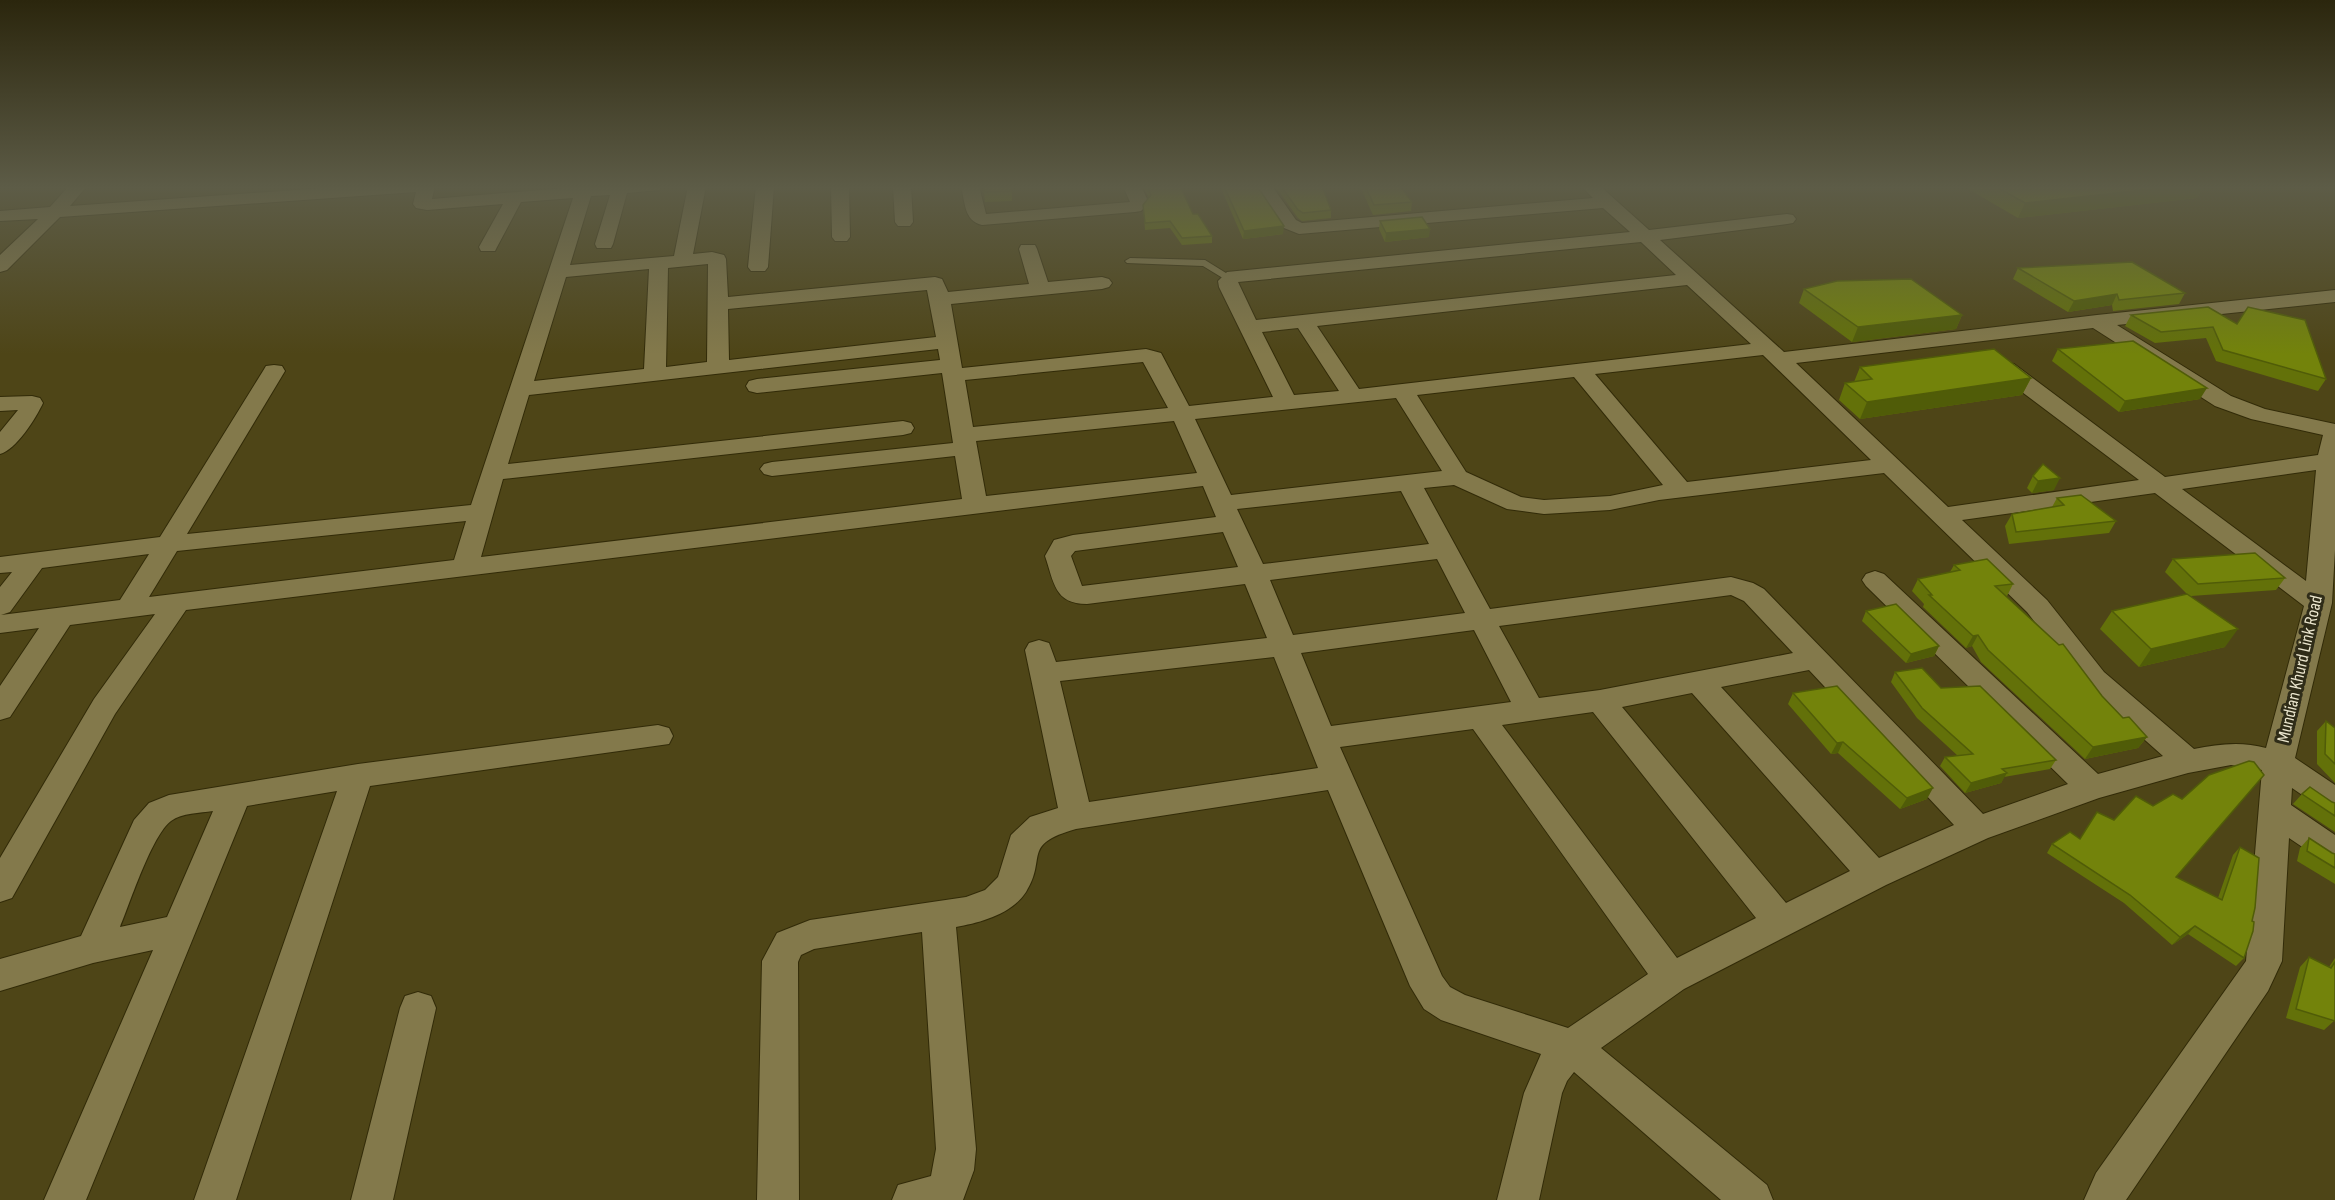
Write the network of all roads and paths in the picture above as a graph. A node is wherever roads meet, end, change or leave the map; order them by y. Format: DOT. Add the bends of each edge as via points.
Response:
graph roads {
  1 [pos="24,242"];
  2 [pos="490,242"];
  3 [pos="568,242"];
  4 [pos="686,242"];
  5 [pos="760,242"];
  6 [pos="1581,242"];
  7 [pos="1651,242"];
  8 [pos="488,246"];
  9 [pos="1028,249"];
  10 [pos="683,260"];
  11 [pos="1130,261"];
  12 [pos="660,262"];
  13 [pos="0,266"];
  14 [pos="758,267"];
  15 [pos="558,272"];
  16 [pos="1230,278"];
  17 [pos="1690,279"];
  18 [pos="1102,283"];
  19 [pos="1040,289"];
  20 [pos="2335,296"];
  21 [pos="940,299"];
  22 [pos="718,304"];
  23 [pos="1305,321"];
  24 [pos="2097,321"];
  25 [pos="1248,327"];
  26 [pos="946,342"];
  27 [pos="1774,353"];
  28 [pos="718,367"];
  29 [pos="2006,369"];
  30 [pos="953,370"];
  31 [pos="1580,370"];
  32 [pos="274,371"];
  33 [pos="655,374"];
  34 [pos="758,386"];
  35 [pos="522,389"];
  36 [pos="1402,391"];
  37 [pos="1353,396"];
  38 [pos="1287,403"];
  39 [pos="0,404"];
  40 [pos="1182,414"];
  41 [pos="903,428"];
  42 [pos="2335,431"];
  43 [pos="966,441"];
  44 [pos="0,447"];
  45 [pos="2328,460"];
  46 [pos="1890,465"];
  47 [pos="772,469"];
  48 [pos="493,473"];
  49 [pos="1456,477"];
  50 [pos="1409,483"];
  51 [pos="2158,484"];
  52 [pos="1681,490"];
  53 [pos="1222,501"];
  54 [pos="975,504"];
  55 [pos="481,512"];
  56 [pos="1942,514"];
  57 [pos="167,544"];
  58 [pos="1445,550"];
  59 [pos="33,562"];
  60 [pos="0,565"];
  61 [pos="464,569"];
  62 [pos="1255,574"];
  63 [pos="1875,580"];
  64 [pos="178,602"];
  65 [pos="2318,603"];
  66 [pos="0,606"];
  67 [pos="129,608"];
  68 [pos="62,616"];
  69 [pos="1482,618"];
  70 [pos="0,624"];
  71 [pos="1284,646"];
  72 [pos="1815,659"];
  73 [pos="1700,683"];
  74 [pos="1600,701"];
  75 [pos="0,709"];
  76 [pos="1531,711"];
  77 [pos="1481,718"];
  78 [pos="658,736"];
  79 [pos="1321,738"];
  80 [pos="2188,760"];
  81 [pos="2278,763"];
  82 [pos="358,776"];
  83 [pos="1338,777"];
  84 [pos="2092,788"];
  85 [pos="235,796"];
  86 [pos="2335,801"];
  87 [pos="2275,811"];
  88 [pos="1076,816"];
  89 [pos="1977,828"];
  90 [pos="2335,852"];
  91 [pos="1874,875"];
  92 [pos="0,888"];
  93 [pos="938,916"];
  94 [pos="1781,923"];
  95 [pos="179,929"];
  96 [pos="93,948"];
  97 [pos="0,975"];
  98 [pos="1671,978"];
  99 [pos="418,1008"];
  100 [pos="1572,1047"];
  101 [pos="933,1198"];
  102 [pos="65,1200"];
  103 [pos="215,1200"];
  104 [pos="372,1200"];
  105 [pos="778,1200"];
  106 [pos="1518,1200"];
  107 [pos="1752,1200"];
  108 [pos="2105,1200"];
  1 -- 13 [label="street"];
  2 -- 8 [label="street"];
  3 -- 15 [label="street"];
  4 -- 10 [label="street"];
  5 -- 14 [label="street"];
  6 -- 16 [label="street"];
  7 -- 17 [label="street"];
  9 -- 19 [label="street"];
  10 -- 12 [label="street"];
  10 -- 22 [label="street" via="717,259"];
  11 -- 16 [label="lane" via="1205,263"];
  12 -- 15 [label="street"];
  12 -- 33 [label="street"];
  15 -- 35 [label="street"];
  16 -- 25 [label="street" via="1229,287"];
  17 -- 23 [label="street"];
  17 -- 27 [label="street"];
  18 -- 19 [label="street"];
  19 -- 21 [label="street"];
  20 -- 24 [label="street"];
  21 -- 22 [label="street" via="937,286 928,282"];
  21 -- 26 [label="street"];
  22 -- 28 [label="street"];
  23 -- 25 [label="street"];
  23 -- 37 [label="street"];
  24 -- 27 [label="street"];
  24 -- 42 [label="street" via="2223,400 2259,414"];
  25 -- 38 [label="street"];
  26 -- 28 [label="street"];
  26 -- 30 [label="street"];
  27 -- 31 [label="street"];
  27 -- 46 [label="street"];
  28 -- 33 [label="street"];
  29 -- 51 [label="street"];
  30 -- 34 [label="street"];
  30 -- 40 [label="street" via="1146,355 1158,363"];
  30 -- 43 [label="street"];
  31 -- 36 [label="street"];
  31 -- 52 [label="street"];
  32 -- 57 [label="street"];
  33 -- 35 [label="street"];
  35 -- 48 [label="street"];
  36 -- 37 [label="street"];
  36 -- 49 [label="street"];
  37 -- 38 [label="street"];
  38 -- 40 [label="street"];
  39 -- 44 [label="street" via="32,404"];
  40 -- 43 [label="street"];
  40 -- 53 [label="street"];
  41 -- 48 [label="street"];
  42 -- 45 [label="street, Mundian Khurd Link Road"];
  43 -- 47 [label="street"];
  43 -- 54 [label="street"];
  45 -- 51 [label="street"];
  45 -- 65 [label="street, Mundian Khurd Link Road"];
  46 -- 52 [label="street"];
  46 -- 56 [label="street"];
  48 -- 55 [label="street"];
  49 -- 50 [label="street"];
  49 -- 52 [label="street" via="1528,506 1610,503"];
  50 -- 53 [label="street"];
  50 -- 58 [label="street"];
  51 -- 56 [label="street"];
  51 -- 65 [label="street"];
  53 -- 54 [label="street"];
  53 -- 62 [label="street"];
  53 -- 62 [label="street" via="1063,546 1058,556 1067,585 1078,595"];
  54 -- 61 [label="street"];
  55 -- 57 [label="street"];
  55 -- 61 [label="street"];
  56 -- 80 [label="street" via="2037,606 2094,679"];
  57 -- 59 [label="street"];
  57 -- 67 [label="street"];
  58 -- 62 [label="street"];
  58 -- 69 [label="street"];
  59 -- 60 [label="street"];
  59 -- 66 [label="street"];
  61 -- 64 [label="street"];
  62 -- 71 [label="street"];
  63 -- 84 [label="street"];
  64 -- 67 [label="street"];
  64 -- 92 [label="street" via="104,707"];
  65 -- 81 [label="street, Mundian Khurd Link Road"];
  67 -- 68 [label="street"];
  68 -- 70 [label="street"];
  68 -- 75 [label="street"];
  69 -- 71 [label="street"];
  69 -- 72 [label="street" via="1731,586 1754,595"];
  69 -- 76 [label="street"];
  71 -- 79 [label="street"];
  71 -- 88 [label="street" via="1042,662"];
  72 -- 73 [label="street"];
  72 -- 89 [label="street"];
  73 -- 74 [label="street"];
  73 -- 91 [label="street"];
  74 -- 76 [label="street"];
  74 -- 94 [label="street"];
  76 -- 77 [label="street"];
  77 -- 79 [label="street"];
  77 -- 98 [label="street"];
  78 -- 82 [label="street"];
  79 -- 83 [label="street"];
  80 -- 81 [label="street" via="2231,754"];
  80 -- 84 [label="street"];
  81 -- 86 [label="street"];
  81 -- 87 [label="street, Mundian Khurd Link Road"];
  82 -- 85 [label="street"];
  82 -- 103 [label="street"];
  83 -- 88 [label="street"];
  83 -- 100 [label="street" via="1428,986 1437,998 1454,1008"];
  84 -- 89 [label="street"];
  85 -- 95 [label="street"];
  85 -- 96 [label="street" via="180,804 160,812 145,830"];
  87 -- 90 [label="street"];
  87 -- 108 [label="street, Mundian Khurd Link Road" via="2264,961 2255,980"];
  88 -- 93 [label="street" via="1041,826 1023,844 1013,884 997,900"];
  89 -- 91 [label="street"];
  91 -- 94 [label="street"];
  93 -- 101 [label="street" via="956,1149 954,1170"];
  93 -- 105 [label="street" via="810,935 789,944 780,961"];
  94 -- 98 [label="street"];
  95 -- 96 [label="street"];
  95 -- 102 [label="street"];
  96 -- 97 [label="street"];
  98 -- 100 [label="street"];
  99 -- 104 [label="street"];
  100 -- 106 [label="street" via="1551,1071"];
  100 -- 107 [label="street"];
}
